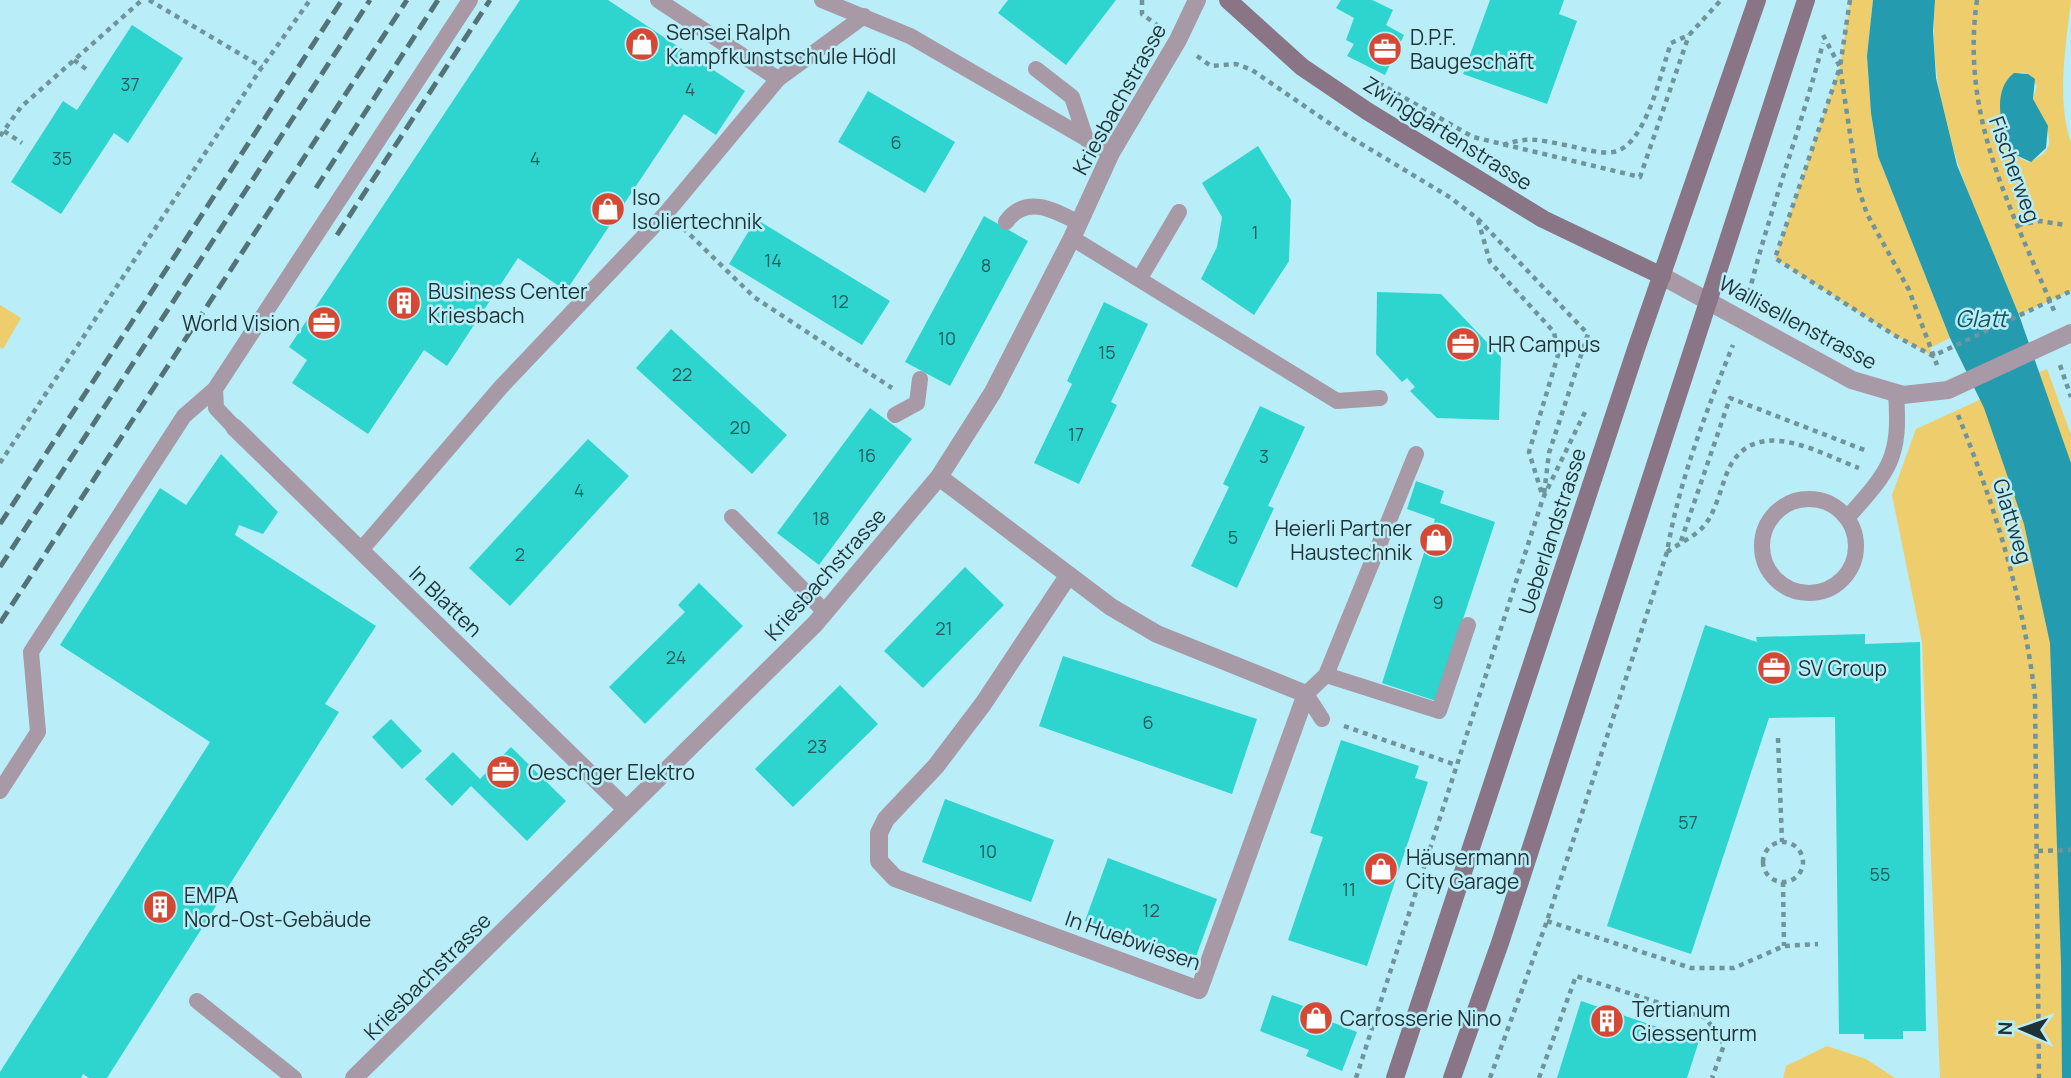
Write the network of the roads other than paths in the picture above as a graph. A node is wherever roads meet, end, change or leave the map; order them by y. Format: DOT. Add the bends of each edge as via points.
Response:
graph roads {
  1 [pos="470,0"];
  2 [pos="658,0"];
  3 [pos="822,0"];
  4 [pos="1196,0"];
  5 [pos="1228,0"];
  6 [pos="1757,0"];
  7 [pos="1806,0"];
  8 [pos="864,16"];
  9 [pos="1036,69"];
  10 [pos="778,79"];
  11 [pos="1086,139"];
  12 [pos="1111,153"];
  13 [pos="1179,212"];
  14 [pos="1006,222"];
  15 [pos="1076,230"];
  16 [pos="1662,276"];
  17 [pos="1140,278"];
  18 [pos="1707,300"];
  19 [pos="2071,333"];
  20 [pos="920,379"];
  21 [pos="215,388"];
  22 [pos="1896,394"];
  23 [pos="1380,398"];
  24 [pos="895,415"];
  25 [pos="234,426"];
  26 [pos="1416,454"];
  27 [pos="939,477"];
  28 [pos="732,517"];
  29 [pos="1847,518"];
  30 [pos="361,550"];
  31 [pos="1068,576"];
  32 [pos="825,612"];
  33 [pos="1468,625"];
  34 [pos="1326,675"];
  35 [pos="1306,694"];
  36 [pos="1322,719"];
  37 [pos="0,791"];
  38 [pos="626,809"];
  39 [pos="197,1002"];
  40 [pos="294,1078"];
  41 [pos="354,1078"];
  42 [pos="1395,1078"];
  43 [pos="1452,1078"];
  1 -- 21 [label="lane"];
  2 -- 10 [label="lane"];
  3 -- 8 [label="lane"];
  4 -- 12 [label="street, Kriesbachstrasse" via="1178,40"];
  5 -- 16 [label="main road, Zwinggartenstrasse" via="1302,67 1367,111 1543,219"];
  6 -- 16 [label="main road, Ueberlandstrasse"];
  7 -- 18 [label="main road"];
  8 -- 10 [label="lane"];
  8 -- 11 [label="lane" via="910,36"];
  9 -- 11 [label="lane" via="1072,97"];
  10 -- 30 [label="lane" via="667,212 501,387"];
  11 -- 12 [label="lane"];
  12 -- 15 [label="street, Kriesbachstrasse"];
  13 -- 17 [label="lane"];
  14 -- 15 [label="lane" via="1014,210 1037,204"];
  15 -- 17 [label="lane"];
  15 -- 27 [label="street, Kriesbachstrasse" via="993,392"];
  16 -- 18 [label="street, Wallisellenstrasse"];
  16 -- 42 [label="main road, Ueberlandstrasse"];
  17 -- 23 [label="lane" via="1336,401"];
  18 -- 22 [label="street, Wallisellenstrasse" via="1852,380"];
  18 -- 43 [label="main road" via="1500,943"];
  19 -- 22 [label="street, Wallisellenstrasse" via="2052,352 1951,389"];
  20 -- 24 [label="lane" via="918,403"];
  21 -- 25 [label="lane" via="216,408"];
  21 -- 37 [label="lane" via="184,416 31,652 38,732"];
  22 -- 29 [label="lane" via="1898,442 1884,476"];
  25 -- 30 [label="street, In Blatten"];
  26 -- 34 [label="lane"];
  27 -- 31 [label="street"];
  27 -- 32 [label="street, Kriesbachstrasse"];
  28 -- 32 [label="lane"];
  29 -- 29 [label="lane" via="1822,500 1791,501 1767,522 1761,545 1766,568 1776,581 1804,594 1834,587 1853,563 1854,533"];
  30 -- 38 [label="street, In Blatten"];
  31 -- 35 [label="street" via="1157,634"];
  31 -- 35 [label="street, In Huebwiesen" via="936,766 886,819 877,849 879,861 895,878 1199,990"];
  32 -- 38 [label="street, Kriesbachstrasse"];
  33 -- 34 [label="lane" via="1439,712"];
  34 -- 35 [label="lane"];
  35 -- 36 [label="lane"];
  38 -- 41 [label="street, Kriesbachstrasse"];
  39 -- 40 [label="lane"];
}
